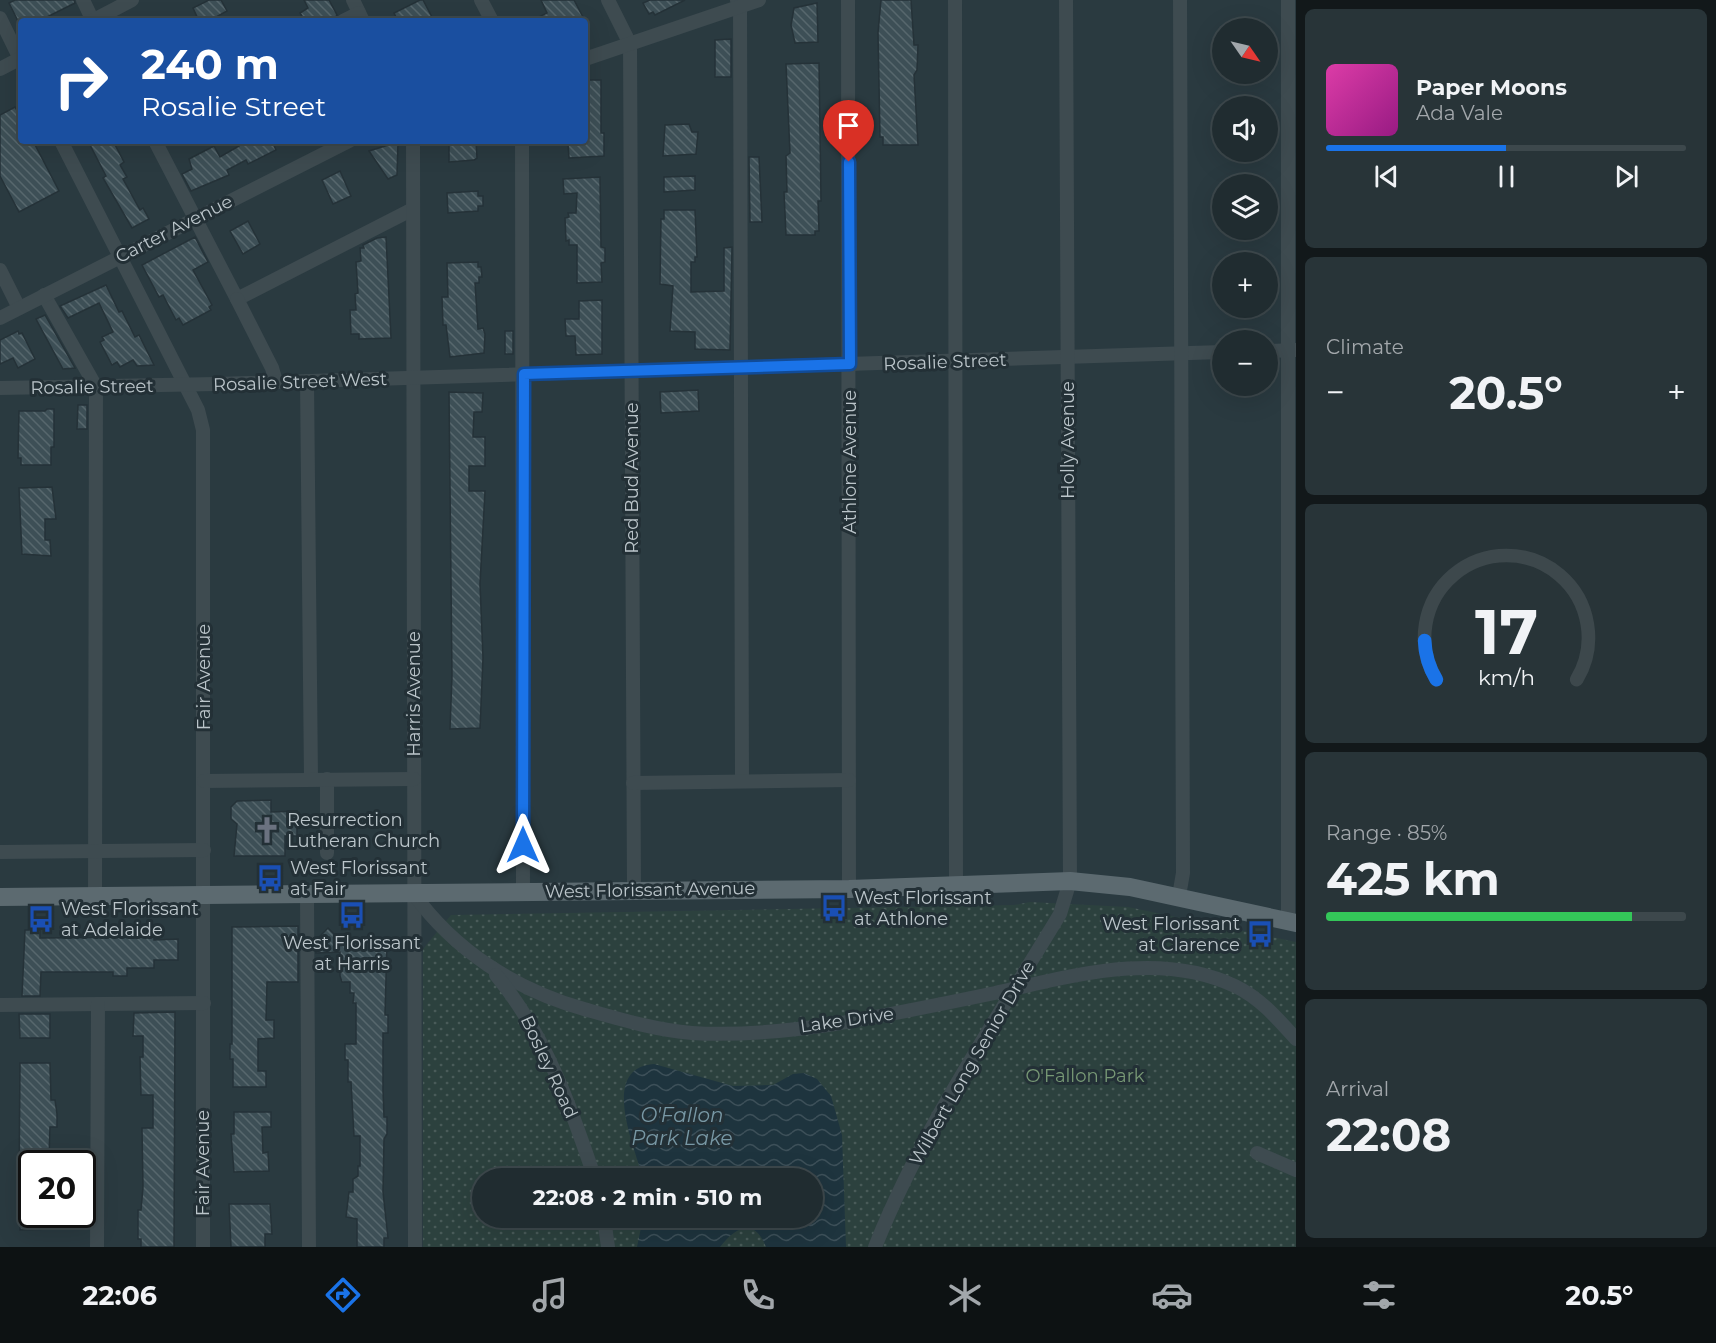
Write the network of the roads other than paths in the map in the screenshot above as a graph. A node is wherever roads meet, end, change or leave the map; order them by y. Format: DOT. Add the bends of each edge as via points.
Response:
graph roads {
  1 [pos="83,0"];
  2 [pos="132,0"];
  3 [pos="481,0"];
  4 [pos="608,0"];
  5 [pos="759,0"];
  6 [pos="848,0"];
  7 [pos="955,0"];
  8 [pos="1066,0"];
  9 [pos="1180,0"];
  10 [pos="1288,0"];
  11 [pos="738,3"];
  12 [pos="0,18"];
  13 [pos="92,18"];
  14 [pos="99,18"];
  15 [pos="490,18"];
  16 [pos="630,44"];
  17 [pos="18,53"];
  18 [pos="588,59"];
  19 [pos="18,60"];
  20 [pos="0,69"];
  21 [pos="63,144"];
  22 [pos="156,144"];
  23 [pos="343,144"];
  24 [pos="413,144"];
  25 [pos="522,144"];
  26 [pos="413,209"];
  27 [pos="194,218"];
  28 [pos="119,256"];
  29 [pos="0,270"];
  30 [pos="44,295"];
  31 [pos="237,299"];
  32 [pos="19,308"];
  33 [pos="0,318"];
  34 [pos="1292,350"];
  35 [pos="1212,352"];
  36 [pos="1182,354"];
  37 [pos="1068,358"];
  38 [pos="955,361"];
  39 [pos="850,364"];
  40 [pos="742,367"];
  41 [pos="632,370"];
  42 [pos="524,374"];
  43 [pos="415,378"];
  44 [pos="307,381"];
  45 [pos="276,382"];
  46 [pos="184,385"];
  47 [pos="96,387"];
  48 [pos="0,388"];
  49 [pos="327,779"];
  50 [pos="414,779"];
  51 [pos="310,780"];
  52 [pos="849,780"];
  53 [pos="204,781"];
  54 [pos="742,781"];
  55 [pos="633,783"];
  56 [pos="204,850"];
  57 [pos="95,851"];
  58 [pos="0,852"];
  59 [pos="327,853"];
  60 [pos="1070,881"];
  61 [pos="956,885"];
  62 [pos="849,889"];
  63 [pos="634,890"];
  64 [pos="523,891"];
  65 [pos="413,893"];
  66 [pos="307,895"];
  67 [pos="1179,896"];
  68 [pos="0,897"];
  69 [pos="95,897"];
  70 [pos="204,897"];
  71 [pos="1292,922"];
  72 [pos="487,965"];
  73 [pos="1015,988"];
  74 [pos="204,1003"];
  75 [pos="98,1004"];
  76 [pos="0,1005"];
  77 [pos="1296,1039"];
  78 [pos="1257,1153"];
  79 [pos="591,1168"];
  80 [pos="1296,1170"];
  81 [pos="605,1228"];
  82 [pos="98,1247"];
  83 [pos="203,1247"];
  84 [pos="309,1247"];
  85 [pos="416,1247"];
  86 [pos="608,1247"];
  87 [pos="875,1247"];
  1 -- 13 [label="street"];
  2 -- 14 [label="street"];
  3 -- 15 [label="street"];
  4 -- 16 [label="street, Red Bud Avenue"];
  5 -- 11 [label="street"];
  6 -- 39 [label="street, Athlone Avenue"];
  7 -- 38 [label="street"];
  8 -- 37 [label="street, Holly Avenue"];
  9 -- 36 [label="street"];
  10 -- 34 [label="street"];
  11 -- 16 [label="street"];
  11 -- 40 [label="street"];
  12 -- 17 [label="street"];
  16 -- 18 [label="street"];
  16 -- 41 [label="street, Red Bud Avenue"];
  19 -- 20 [label="street"];
  21 -- 28 [label="street, Fair Avenue"];
  22 -- 27 [label="street"];
  23 -- 27 [label="street, Carter Avenue"];
  24 -- 26 [label="street, Harris Avenue"];
  25 -- 42 [label="street"];
  26 -- 31 [label="street"];
  26 -- 43 [label="street, Harris Avenue"];
  27 -- 28 [label="street, Carter Avenue"];
  27 -- 31 [label="street"];
  28 -- 30 [label="street, Carter Avenue"];
  28 -- 46 [label="street, Fair Avenue"];
  29 -- 32 [label="street"];
  30 -- 32 [label="street, Carter Avenue"];
  30 -- 47 [label="street"];
  31 -- 45 [label="street"];
  32 -- 33 [label="street, Carter Avenue"];
  34 -- 71 [label="street"];
  35 -- 36 [label="street, Rosalie Street"];
  36 -- 37 [label="street, Rosalie Street"];
  36 -- 67 [label="street" via="1183,873"];
  37 -- 38 [label="street, Rosalie Street"];
  37 -- 60 [label="street, Holly Avenue"];
  38 -- 39 [label="street, Rosalie Street"];
  38 -- 61 [label="street"];
  39 -- 40 [label="street, Rosalie Street"];
  39 -- 52 [label="street, Athlone Avenue"];
  40 -- 41 [label="street, Rosalie Street"];
  40 -- 54 [label="street"];
  41 -- 42 [label="street, Rosalie Street"];
  41 -- 55 [label="street, Red Bud Avenue"];
  42 -- 43 [label="street, Rosalie Street"];
  42 -- 64 [label="street"];
  43 -- 44 [label="street, Rosalie Street West"];
  43 -- 50 [label="street, Harris Avenue"];
  44 -- 45 [label="street, Rosalie Street West"];
  44 -- 51 [label="street"];
  45 -- 46 [label="street, Rosalie Street West"];
  46 -- 47 [label="street, Rosalie Street"];
  46 -- 53 [label="street, Fair Avenue" via="198,410 203,430"];
  47 -- 48 [label="street, Rosalie Street"];
  47 -- 57 [label="street"];
  49 -- 50 [label="street"];
  49 -- 51 [label="street"];
  49 -- 59 [label="street"];
  50 -- 65 [label="street, Harris Avenue"];
  51 -- 53 [label="street"];
  52 -- 54 [label="street"];
  52 -- 62 [label="street, Athlone Avenue"];
  53 -- 56 [label="street, Fair Avenue"];
  54 -- 55 [label="street"];
  55 -- 63 [label="street, Red Bud Avenue"];
  56 -- 57 [label="street"];
  56 -- 70 [label="street, Fair Avenue"];
  57 -- 58 [label="street"];
  57 -- 69 [label="street"];
  60 -- 61 [label="main road, West Florissant Avenue"];
  60 -- 67 [label="main road, West Florissant Avenue"];
  60 -- 73 [label="street, Wilbert Long Senior Drive" via="1060,914"];
  61 -- 62 [label="main road, West Florissant Avenue"];
  62 -- 63 [label="main road, West Florissant Avenue"];
  63 -- 64 [label="main road, West Florissant Avenue"];
  64 -- 65 [label="main road, West Florissant Avenue"];
  65 -- 66 [label="main road, West Florissant Avenue"];
  65 -- 72 [label="street, Lake Drive" via="445,932"];
  65 -- 85 [label="street, Harris Avenue"];
  66 -- 70 [label="main road, West Florissant Avenue"];
  66 -- 84 [label="street"];
  67 -- 71 [label="main road, West Florissant Avenue"];
  68 -- 69 [label="main road, West Florissant Avenue"];
  69 -- 70 [label="main road, West Florissant Avenue"];
  70 -- 74 [label="street, Fair Avenue"];
  72 -- 73 [label="street, Lake Drive" via="560,1002 646,1026 690,1033 833,1024"];
  72 -- 79 [label="street, Bosley Road" via="513,995 536,1032"];
  73 -- 77 [label="street, Lake Drive" via="1126,968 1192,973 1236,987 1254,998"];
  73 -- 87 [label="street, Wilbert Long Senior Drive" via="921,1148"];
  74 -- 75 [label="street"];
  74 -- 83 [label="street, Fair Avenue"];
  75 -- 76 [label="street"];
  75 -- 82 [label="street"];
  78 -- 80 [label="street"];
  81 -- 86 [label="street"];
}
